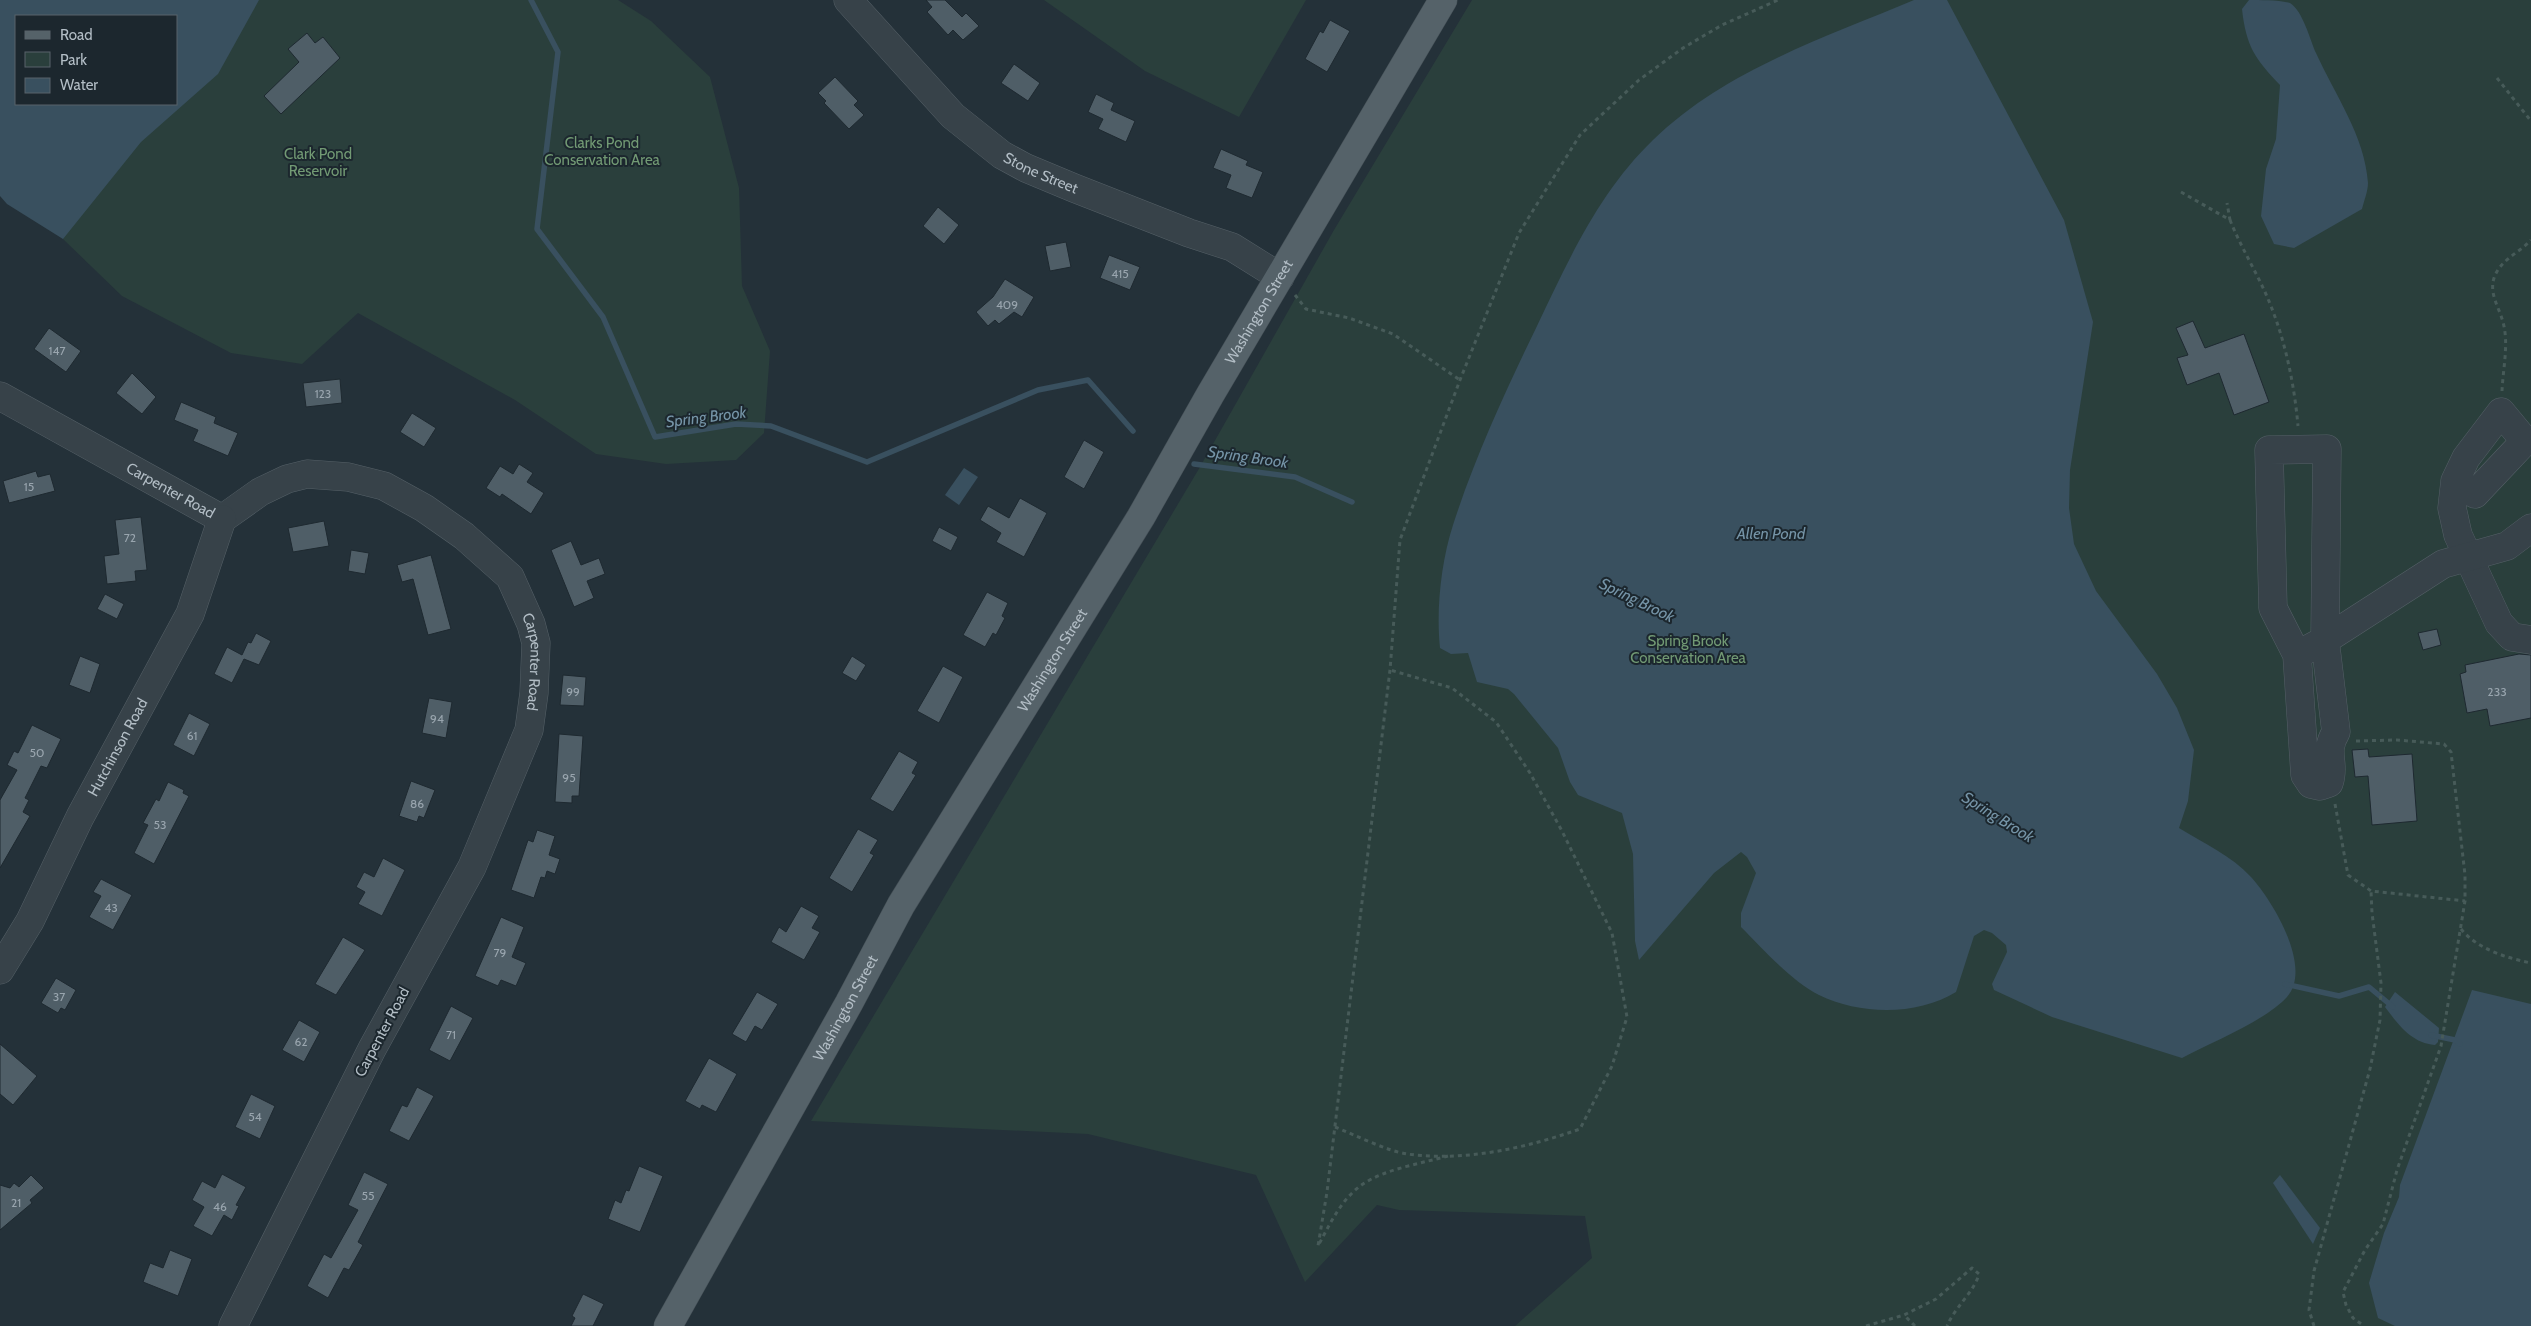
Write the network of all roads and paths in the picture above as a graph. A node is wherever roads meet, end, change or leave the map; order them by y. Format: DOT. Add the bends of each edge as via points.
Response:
graph roads {
  1 [pos="848,0"];
  2 [pos="1444,0"];
  3 [pos="1778,0"];
  4 [pos="2497,78"];
  5 [pos="2531,121"];
  6 [pos="2181,192"];
  7 [pos="2227,203"];
  8 [pos="2230,220"];
  9 [pos="2531,240"];
  10 [pos="1280,276"];
  11 [pos="1460,380"];
  12 [pos="5,405"];
  13 [pos="2501,412"];
  14 [pos="2300,450"];
  15 [pos="2455,481"];
  16 [pos="222,519"];
  17 [pos="2531,528"];
  18 [pos="2467,557"];
  19 [pos="2325,640"];
  20 [pos="2531,640"];
  21 [pos="2297,656"];
  22 [pos="1390,670"];
  23 [pos="2328,744"];
  24 [pos="2330,779"];
  25 [pos="2371,891"];
  26 [pos="2465,901"];
  27 [pos="2460,929"];
  28 [pos="2531,963"];
  29 [pos="0,970"];
  30 [pos="1335,1127"];
  31 [pos="1448,1156"];
  32 [pos="1904,1315"];
  33 [pos="233,1326"];
  34 [pos="668,1326"];
  35 [pos="1866,1326"];
  36 [pos="1915,1326"];
  37 [pos="1947,1326"];
  38 [pos="2314,1326"];
  39 [pos="2364,1326"];
  1 -- 10 [label="street, Stone Street" via="953,116 1002,155 1026,168 1189,234 1232,247"];
  2 -- 10 [label="main road, Washington Street"];
  3 -- 11 [label="path" via="1722,25 1684,48 1639,80 1580,135 1519,234"];
  4 -- 5 [label="path"];
  6 -- 8 [label="path"];
  7 -- 8 [label="path"];
  8 -- 14 [label="path" via="2276,323 2288,364"];
  9 -- 13 [label="path" via="2504,261 2494,278 2493,296 2506,342"];
  10 -- 11 [label="path" via="1306,309 1349,318 1393,334"];
  10 -- 34 [label="main road, Washington Street" via="1141,517 901,906"];
  11 -- 22 [label="path" via="1400,540"];
  12 -- 16 [label="street, Carpenter Road"];
  13 -- 15 [label="street" via="2466,458"];
  13 -- 15 [label="street" via="2525,441 2475,494"];
  14 -- 19 [label="street" via="2327,449"];
  14 -- 21 [label="street" via="2269,450 2273,608"];
  15 -- 18 [label="street" via="2452,508"];
  16 -- 29 [label="street, Hutchinson Road" via="190,614 80,817 30,921"];
  16 -- 33 [label="street, Carpenter Road" via="260,492 286,479 307,474 348,477 384,486 424,508 464,536 510,577 536,643 529,730 475,860 372,1049"];
  17 -- 18 [label="street" via="2507,546"];
  18 -- 19 [label="street" via="2444,564"];
  18 -- 20 [label="street" via="2499,623 2512,637"];
  19 -- 21 [label="street"];
  19 -- 23 [label="street" via="2336,732"];
  21 -- 24 [label="street" via="2305,775 2311,784 2320,786 2329,783"];
  22 -- 30 [label="path"];
  22 -- 31 [label="path" via="1452,688 1496,722 1549,806 1612,933 1627,1017 1612,1066 1580,1129 1491,1152"];
  23 -- 24 [label="street"];
  23 -- 26 [label="path" via="2369,740 2415,741 2444,744 2451,752"];
  24 -- 25 [label="path" via="2348,875"];
  25 -- 26 [label="path"];
  25 -- 38 [label="path" via="2381,983 2380,1013 2370,1069 2314,1271 2310,1310"];
  26 -- 27 [label="path"];
  27 -- 28 [label="path" via="2469,939 2496,952"];
  27 -- 39 [label="path" via="2441,1046 2397,1170 2383,1224 2343,1292 2353,1318"];
  30 -- 31 [label="path" via="1405,1154"];
  30 -- 31 [label="path" via="1318,1246 1338,1210 1364,1183 1401,1168"];
  32 -- 35 [label="path"];
  32 -- 36 [label="path"];
  32 -- 37 [label="path" via="1936,1299 1972,1268 1979,1274 1976,1283"];
}
